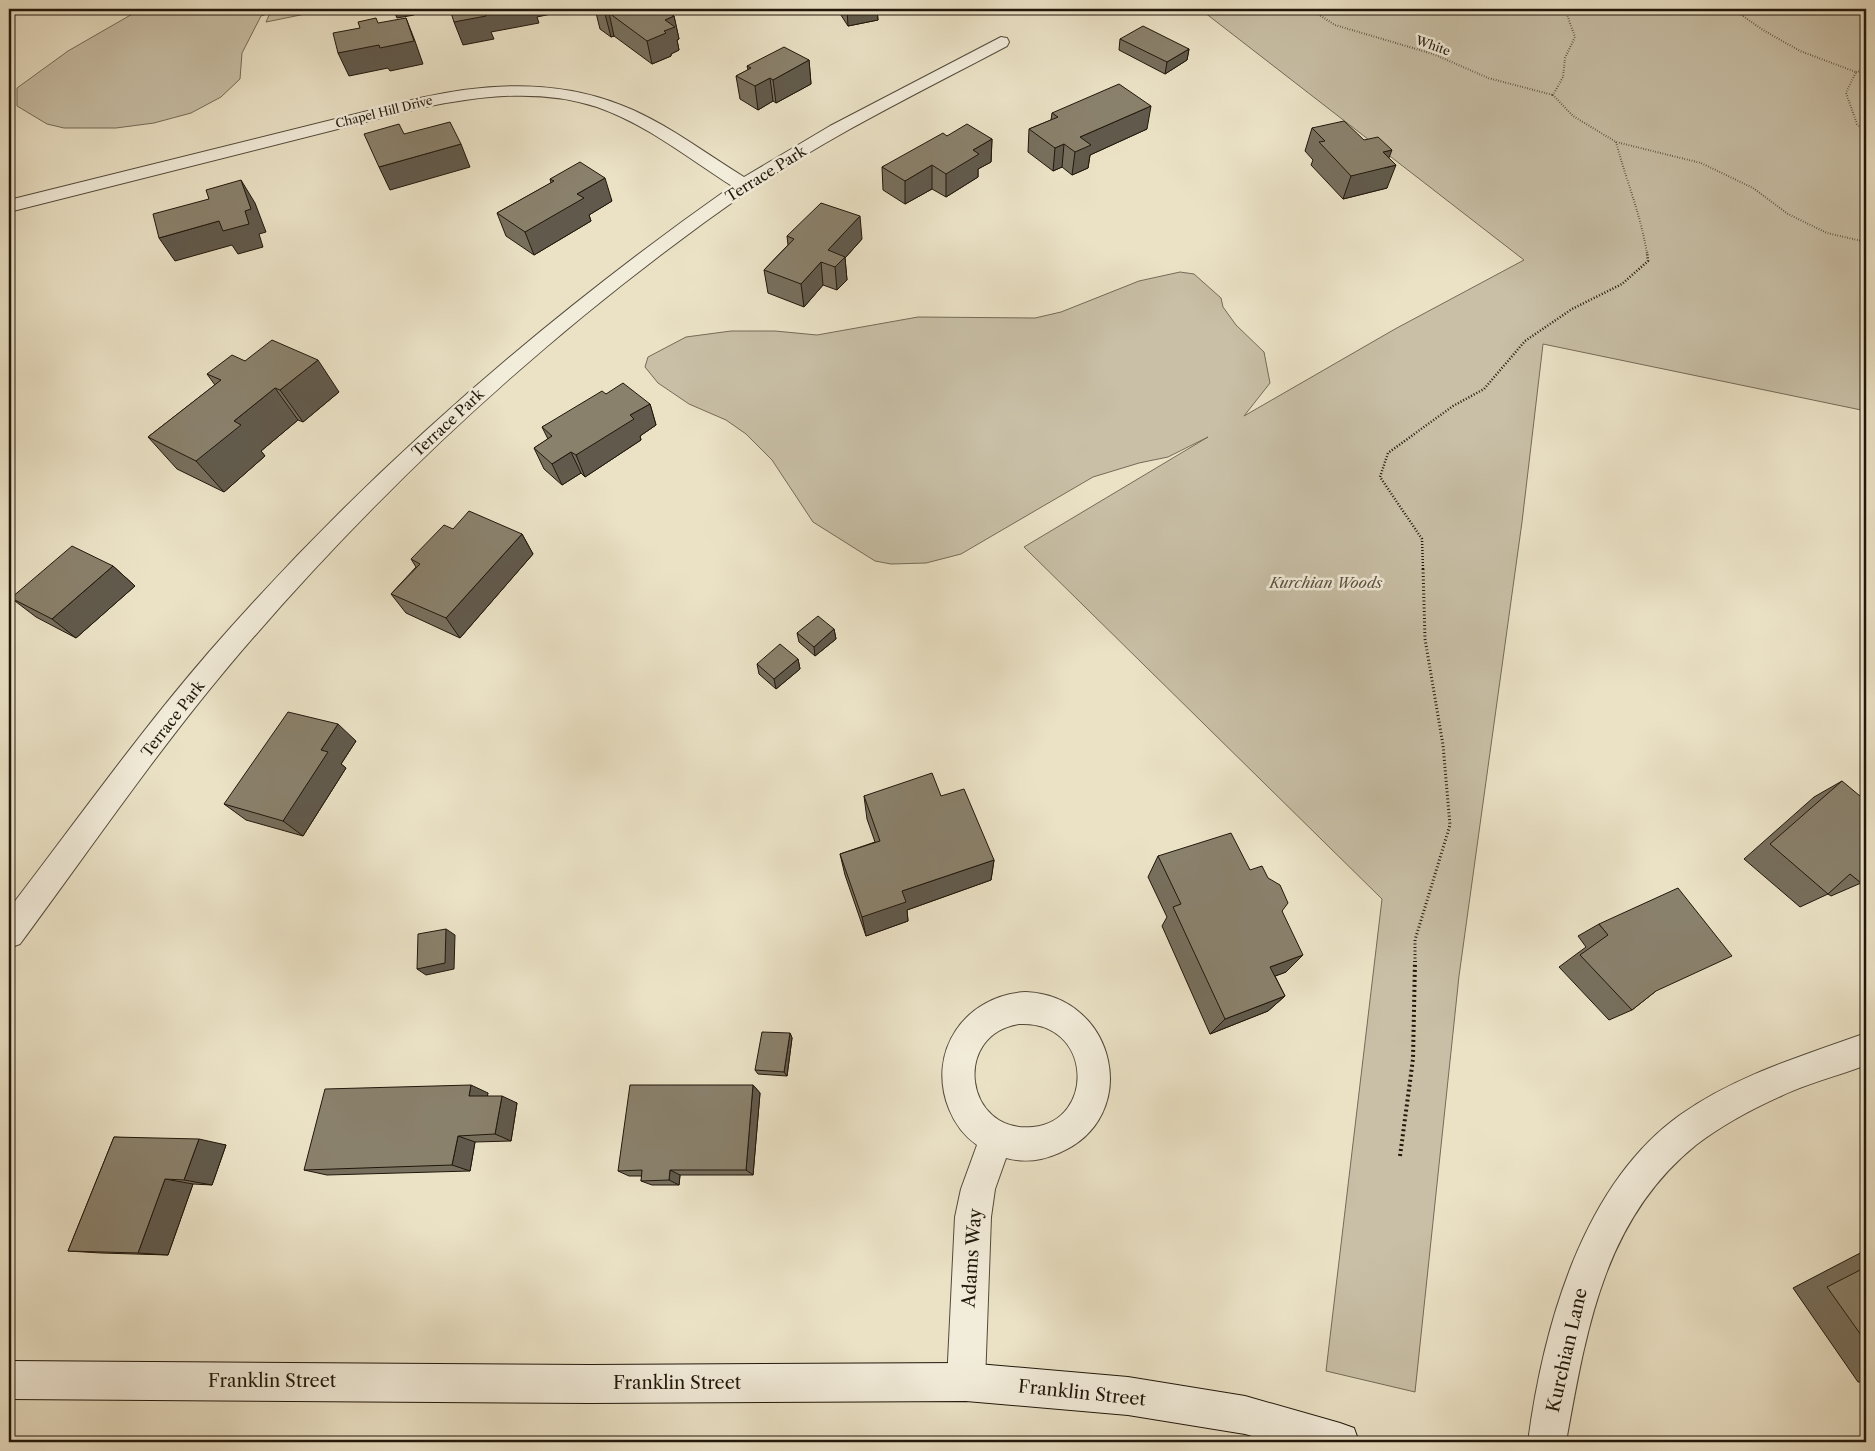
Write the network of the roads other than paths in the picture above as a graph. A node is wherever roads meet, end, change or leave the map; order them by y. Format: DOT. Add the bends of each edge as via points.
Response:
graph roads {
  1 [pos="1001,42"];
  2 [pos="745,186"];
  3 [pos="9,206"];
  4 [pos="9,933"];
  5 [pos="1866,1049"];
  6 [pos="998,1138"];
  7 [pos="9,1380"];
  8 [pos="966,1382"];
  9 [pos="1340,1442"];
  10 [pos="1547,1442"];
  1 -- 2 [label="street, Terrace Park" via="848,123"];
  2 -- 3 [label="street, Chapel Hill Drive" via="642,121 613,107 561,94 503,91 427,101"];
  2 -- 4 [label="street, Terrace Park" via="661,245 498,376 301,567 225,652"];
  5 -- 10 [label="street, Kurchian Lane" via="1768,1084 1721,1110 1682,1135 1646,1172 1607,1226 1584,1279 1568,1331"];
  6 -- 6 [label="street" via="1024,1146 1051,1142 1073,1129 1089,1106 1093,1079 1089,1053 1074,1029 1041,1009 1016,1007 997,1012 982,1022 966,1043 960,1069 963,1096 976,1120"];
  6 -- 8 [label="street, Adams Way" via="978,1189 973,1217"];
  7 -- 8 [label="street, Franklin Street" via="580,1384"];
  8 -- 9 [label="street, Franklin Street" via="1128,1396 1245,1415"];
}
